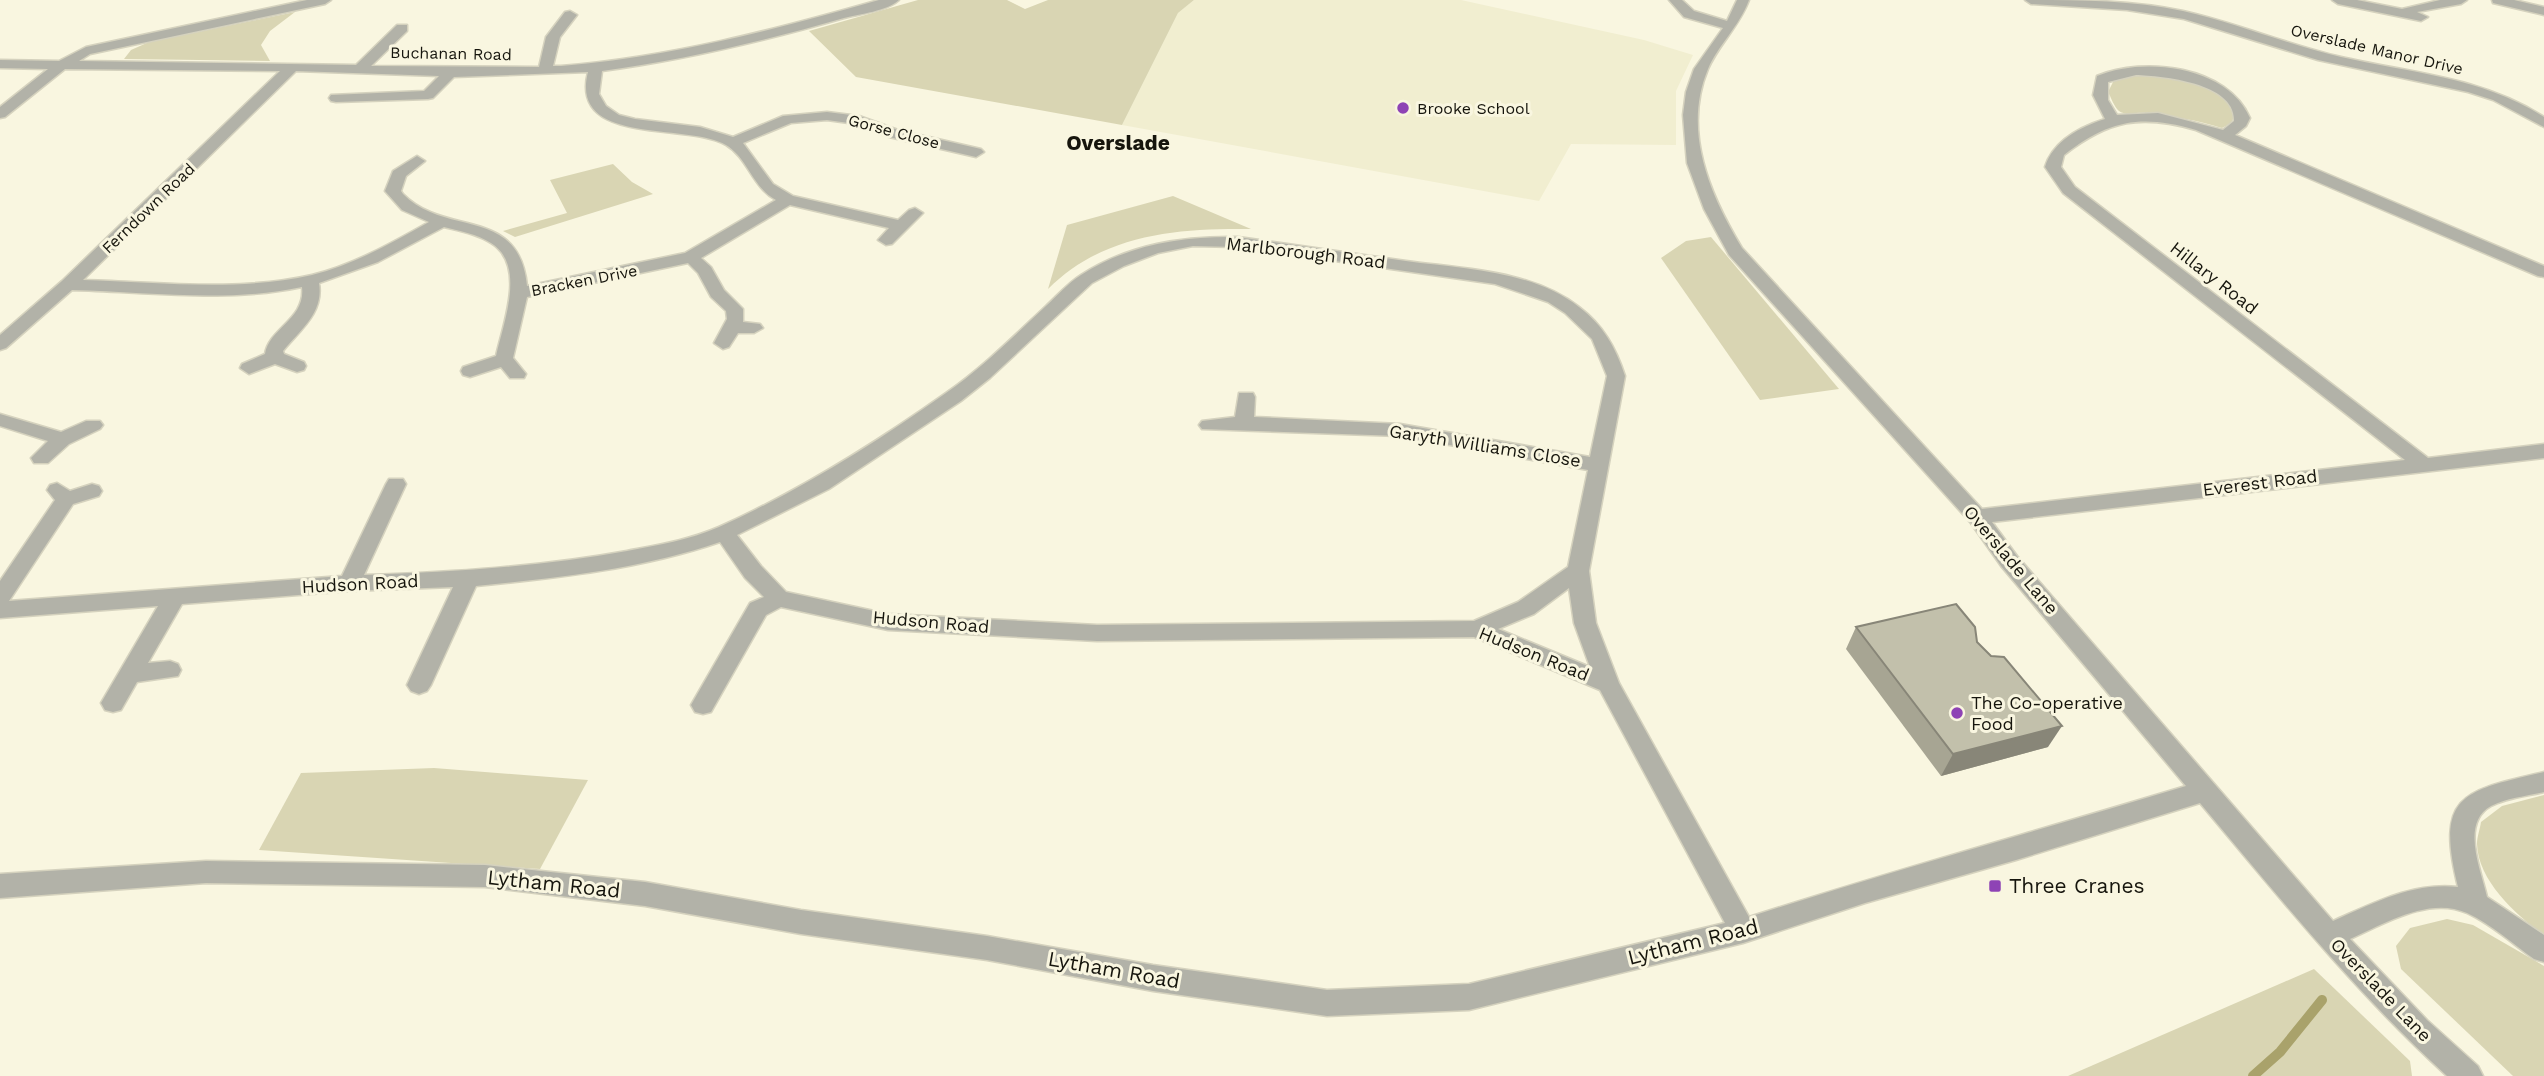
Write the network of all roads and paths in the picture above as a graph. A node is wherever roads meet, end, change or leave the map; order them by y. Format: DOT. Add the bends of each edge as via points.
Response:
graph roads {
  1 [pos="325,0"];
  2 [pos="893,0"];
  3 [pos="1675,0"];
  4 [pos="1743,0"];
  5 [pos="2031,0"];
  6 [pos="2338,0"];
  7 [pos="2461,0"];
  8 [pos="2498,0"];
  9 [pos="2112,3"];
  10 [pos="2537,6"];
  11 [pos="570,15"];
  12 [pos="1731,26"];
  13 [pos="402,28"];
  14 [pos="158,36"];
  15 [pos="105,45"];
  16 [pos="0,57"];
  17 [pos="0,64"];
  18 [pos="61,65"];
  19 [pos="92,65"];
  20 [pos="292,66"];
  21 [pos="596,68"];
  22 [pos="360,69"];
  23 [pos="545,71"];
  24 [pos="451,72"];
  25 [pos="336,98"];
  26 [pos="0,114"];
  27 [pos="2113,119"];
  28 [pos="2544,123"];
  29 [pos="2225,136"];
  30 [pos="989,139"];
  31 [pos="734,142"];
  32 [pos="417,161"];
  33 [pos="378,173"];
  34 [pos="399,174"];
  35 [pos="788,200"];
  36 [pos="915,213"];
  37 [pos="442,222"];
  38 [pos="902,226"];
  39 [pos="886,240"];
  40 [pos="691,257"];
  41 [pos="2544,272"];
  42 [pos="310,280"];
  43 [pos="68,285"];
  44 [pos="519,293"];
  45 [pos="732,327"];
  46 [pos="754,328"];
  47 [pos="723,343"];
  48 [pos="0,344"];
  49 [pos="275,356"];
  50 [pos="504,359"];
  51 [pos="296,366"];
  52 [pos="249,368"];
  53 [pos="470,371"];
  54 [pos="517,374"];
  55 [pos="1246,397"];
  56 [pos="0,420"];
  57 [pos="1244,423"];
  58 [pos="93,425"];
  59 [pos="1209,425"];
  60 [pos="62,439"];
  61 [pos="2544,451"];
  62 [pos="41,458"];
  63 [pos="2423,464"];
  64 [pos="1599,465"];
  65 [pos="396,484"];
  66 [pos="92,491"];
  67 [pos="1977,517"];
  68 [pos="724,533"];
  69 [pos="1578,571"];
  70 [pos="468,579"];
  71 [pos="349,583"];
  72 [pos="176,595"];
  73 [pos="0,598"];
  74 [pos="779,598"];
  75 [pos="0,610"];
  76 [pos="1476,629"];
  77 [pos="170,670"];
  78 [pos="131,674"];
  79 [pos="1608,684"];
  80 [pos="419,685"];
  81 [pos="113,702"];
  82 [pos="704,705"];
  83 [pos="2544,782"];
  84 [pos="2205,791"];
  85 [pos="0,886"];
  86 [pos="2475,904"];
  87 [pos="1743,931"];
  88 [pos="2329,936"];
  89 [pos="2544,950"];
  90 [pos="2468,1076"];
  1 -- 14 [label="street"];
  2 -- 21 [label="street, Buchanan Road" via="674,57"];
  3 -- 12 [label="street" via="1689,14"];
  4 -- 12 [label="street, Overslade Lane"];
  5 -- 9 [label="street, Overslade Manor Drive"];
  6 -- 7 [label="street" via="2415,16 2408,10"];
  8 -- 10 [label="street"];
  9 -- 28 [label="street, Overslade Manor Drive" via="2184,15 2302,52 2470,89 2519,106"];
  11 -- 23 [label="street" via="553,37"];
  12 -- 67 [label="street, Overslade Lane" via="1702,66 1689,110 1697,170 1719,226 1735,251"];
  13 -- 22 [label="street"];
  14 -- 15 [label="street"];
  14 -- 19 [label="street" via="121,47"];
  15 -- 16 [label="street"];
  15 -- 18 [label="street"];
  17 -- 18 [label="street, Buchanan Road"];
  18 -- 19 [label="street, Buchanan Road"];
  18 -- 26 [label="street"];
  19 -- 20 [label="street, Buchanan Road"];
  20 -- 22 [label="street, Buchanan Road"];
  20 -- 43 [label="street, Ferndown Road"];
  21 -- 23 [label="street, Buchanan Road"];
  21 -- 31 [label="street" via="592,94 601,110 617,119 704,131"];
  22 -- 24 [label="street, Buchanan Road"];
  23 -- 24 [label="street, Buchanan Road"];
  24 -- 25 [label="street" via="428,95"];
  27 -- 29 [label="street, Hillary Road" via="2170,119"];
  27 -- 29 [label="street" via="2099,93 2102,79 2124,71 2166,72 2206,83 2234,101 2243,118"];
  27 -- 63 [label="street, Hillary Road" via="2057,153 2053,167 2061,183"];
  29 -- 41 [label="street, Hillary Road"];
  30 -- 31 [label="street, Gorse Close" via="970,158 859,120 827,116 788,119"];
  31 -- 35 [label="street" via="765,187"];
  32 -- 34 [label="street"];
  33 -- 34 [label="street"];
  34 -- 37 [label="street, Bracken Drive" via="393,191 397,199"];
  35 -- 38 [label="street"];
  35 -- 40 [label="street, Bracken Drive"];
  36 -- 38 [label="street"];
  37 -- 42 [label="street" via="394,248"];
  37 -- 44 [label="street, Bracken Drive" via="483,233 507,247 518,267"];
  38 -- 39 [label="street"];
  40 -- 44 [label="street, Bracken Drive"];
  40 -- 45 [label="street" via="734,309 737,319"];
  42 -- 43 [label="street" via="232,289"];
  42 -- 49 [label="street" via="312,301 305,315 284,334"];
  43 -- 48 [label="street, Ferndown Road"];
  44 -- 50 [label="street"];
  45 -- 46 [label="street"];
  45 -- 47 [label="street"];
  49 -- 51 [label="street"];
  49 -- 52 [label="street"];
  50 -- 53 [label="street"];
  50 -- 54 [label="street"];
  55 -- 57 [label="street"];
  56 -- 60 [label="street"];
  57 -- 59 [label="street, Garyth Williams Close"];
  57 -- 64 [label="street, Garyth Williams Close" via="1400,429"];
  58 -- 60 [label="street"];
  60 -- 62 [label="street"];
  61 -- 63 [label="street, Everest Road"];
  63 -- 67 [label="street, Everest Road"];
  64 -- 68 [label="street, Marlborough Road" via="1616,376 1611,356 1588,323 1541,292 1502,280 1321,253 1193,241 1154,248 1086,279 954,397 822,484"];
  64 -- 69 [label="street, Marlborough Road"];
  65 -- 71 [label="street"];
  66 -- 73 [label="street" via="61,494"];
  67 -- 84 [label="street, Overslade Lane" via="2009,561"];
  68 -- 70 [label="street, Hudson Road" via="680,548 570,569"];
  68 -- 74 [label="street"];
  69 -- 76 [label="street" via="1526,608"];
  69 -- 79 [label="street, Marlborough Road" via="1585,622"];
  70 -- 71 [label="street, Hudson Road"];
  70 -- 80 [label="street"];
  71 -- 72 [label="street, Hudson Road"];
  72 -- 75 [label="street, Hudson Road"];
  72 -- 78 [label="street"];
  74 -- 76 [label="street, Hudson Road" via="888,622 1097,633"];
  74 -- 82 [label="street" via="758,610"];
  76 -- 79 [label="street, Hudson Road"];
  77 -- 78 [label="street"];
  78 -- 81 [label="street"];
  79 -- 87 [label="street, Hudson Road"];
  83 -- 86 [label="street" via="2482,798 2462,819"];
  84 -- 87 [label="street, Lytham Road"];
  84 -- 88 [label="street, Overslade Lane"];
  85 -- 87 [label="street, Lytham Road" via="206,872 485,876 645,894 1327,1003 1469,997"];
  86 -- 88 [label="street" via="2453,897 2421,896"];
  86 -- 89 [label="street"];
  88 -- 90 [label="street, Overslade Lane" via="2417,1030"];
}
